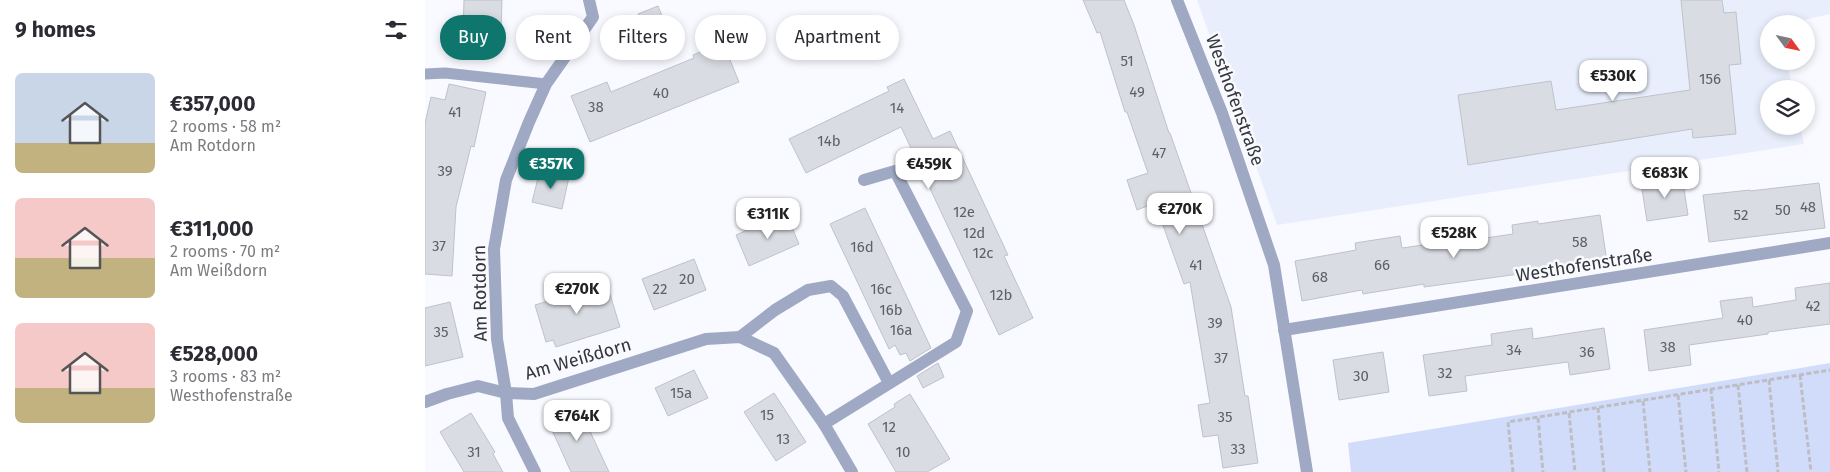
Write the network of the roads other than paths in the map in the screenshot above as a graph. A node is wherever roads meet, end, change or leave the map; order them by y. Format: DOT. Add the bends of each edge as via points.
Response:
graph roads {
  1 [pos="589,0"];
  2 [pos="1177,0"];
  3 [pos="425,74"];
  4 [pos="545,84"];
  5 [pos="864,180"];
  6 [pos="1830,243"];
  7 [pos="1284,330"];
  8 [pos="740,338"];
  9 [pos="889,384"];
  10 [pos="506,394"];
  11 [pos="425,402"];
  12 [pos="824,424"];
  13 [pos="535,472"];
  14 [pos="852,472"];
  15 [pos="1307,472"];
  1 -- 4 [label="street, Am Rotdorn" via="593,17"];
  2 -- 7 [label="street, Westhofenstraße" via="1222,113 1274,265"];
  3 -- 4 [label="lane" via="445,73"];
  4 -- 10 [label="street, Am Rotdorn" via="506,180 494,249 497,339"];
  5 -- 9 [label="street" via="895,171 967,311 956,342"];
  6 -- 7 [label="street, Westhofenstraße"];
  7 -- 15 [label="street, Westhofenstraße"];
  8 -- 9 [label="street" via="775,310 808,290 831,286 843,296"];
  8 -- 10 [label="street, Am Weißdorn" via="706,339 534,394"];
  8 -- 12 [label="street, Am Weißdorn" via="774,353"];
  9 -- 12 [label="street"];
  10 -- 11 [label="street, Am Weißdorn" via="478,386"];
  10 -- 13 [label="street, Am Rotdorn" via="508,418"];
  12 -- 14 [label="street, Am Weißdorn"];
}
